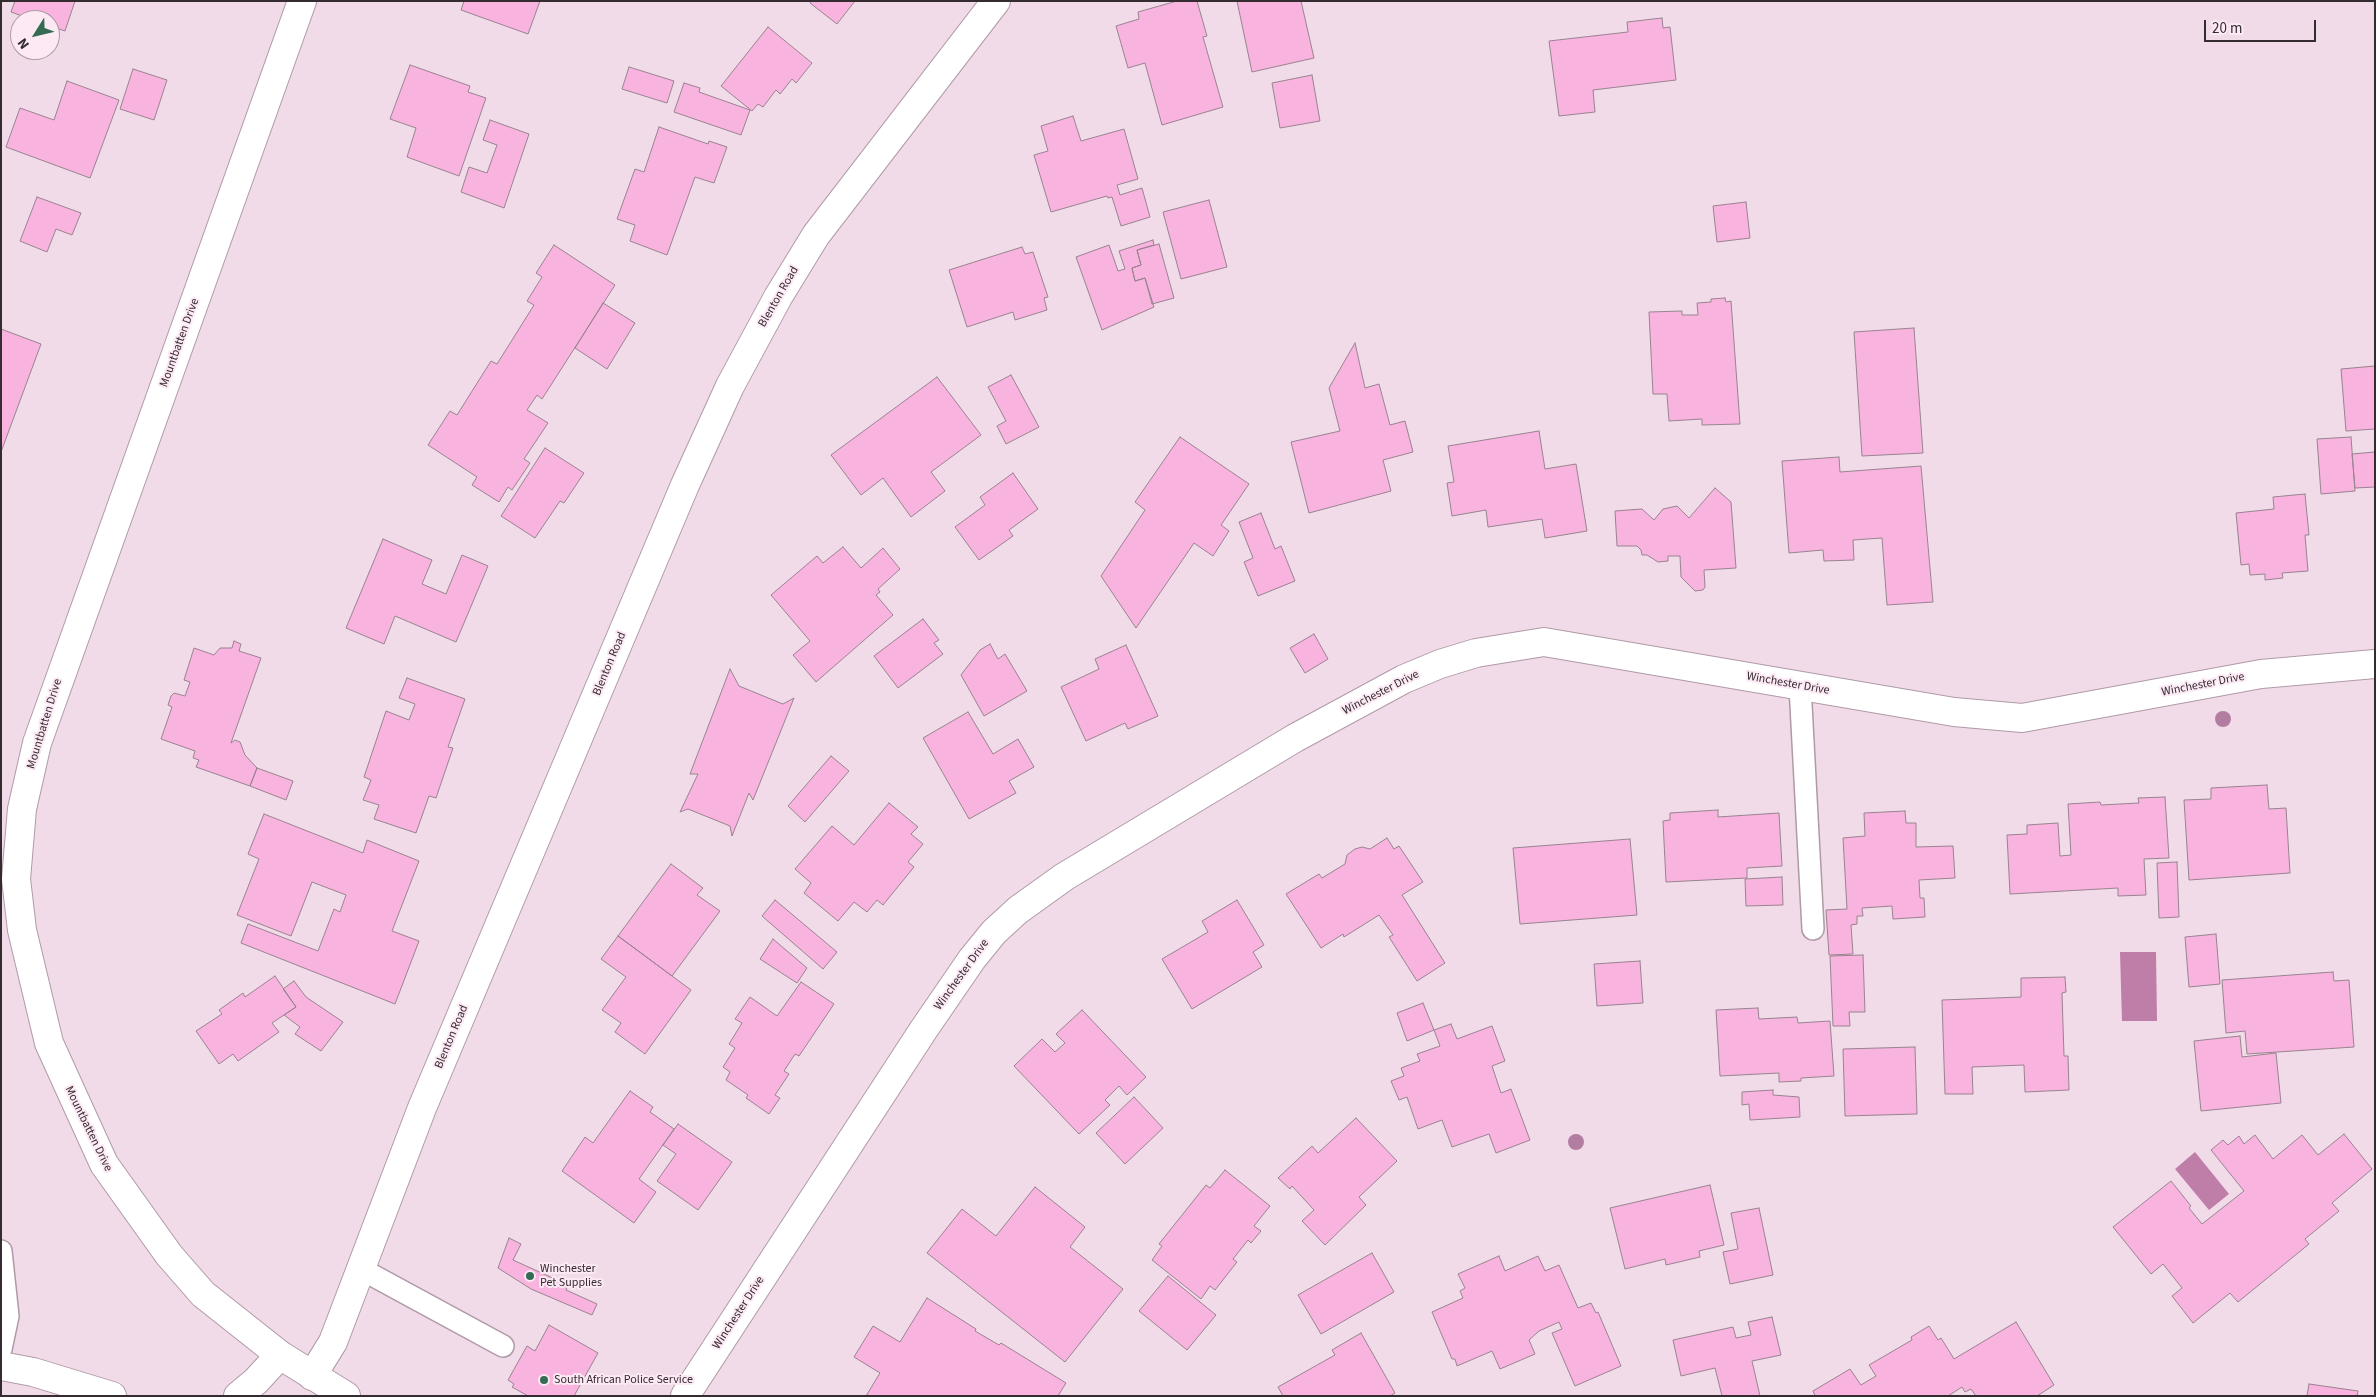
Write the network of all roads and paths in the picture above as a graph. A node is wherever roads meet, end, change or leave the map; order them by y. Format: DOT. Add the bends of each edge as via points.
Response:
graph roads {
  1 [pos="302,1"];
  2 [pos="996,1"];
  3 [pos="2375,664"];
  4 [pos="1800,686"];
  5 [pos="9,875"];
  6 [pos="1813,929"];
  7 [pos="1,1251"];
  8 [pos="361,1269"];
  9 [pos="503,1346"];
  10 [pos="1,1349"];
  11 [pos="280,1355"];
  12 [pos="1,1366"];
  13 [pos="312,1376"];
  14 [pos="112,1396"];
  15 [pos="238,1396"];
  16 [pos="346,1396"];
  17 [pos="685,1396"];
  1 -- 5 [label="street, Mountbatten Drive" via="37,743"];
  2 -- 8 [label="street, Blenton Road" via="816,235 778,296 730,386 685,485 426,1099"];
  3 -- 4 [label="street, Winchester Drive" via="2261,674 2022,718 1954,712"];
  4 -- 6 [label="lane"];
  4 -- 17 [label="street, Winchester Drive" via="1544,642 1476,652 1404,679 1320,725 1064,877 1018,910 972,959"];
  5 -- 11 [label="street, Mountbatten Drive" via="49,1044 104,1164 169,1255 203,1294"];
  7 -- 10 [label="lane" via="8,1316"];
  8 -- 9 [label="lane"];
  8 -- 13 [label="street, Blenton Road" via="333,1342"];
  11 -- 13 [label="street, Mountbatten Drive"];
  11 -- 15 [label="street"];
  12 -- 14 [label="street"];
  13 -- 16 [label="street, Mountbatten Drive"];
}
